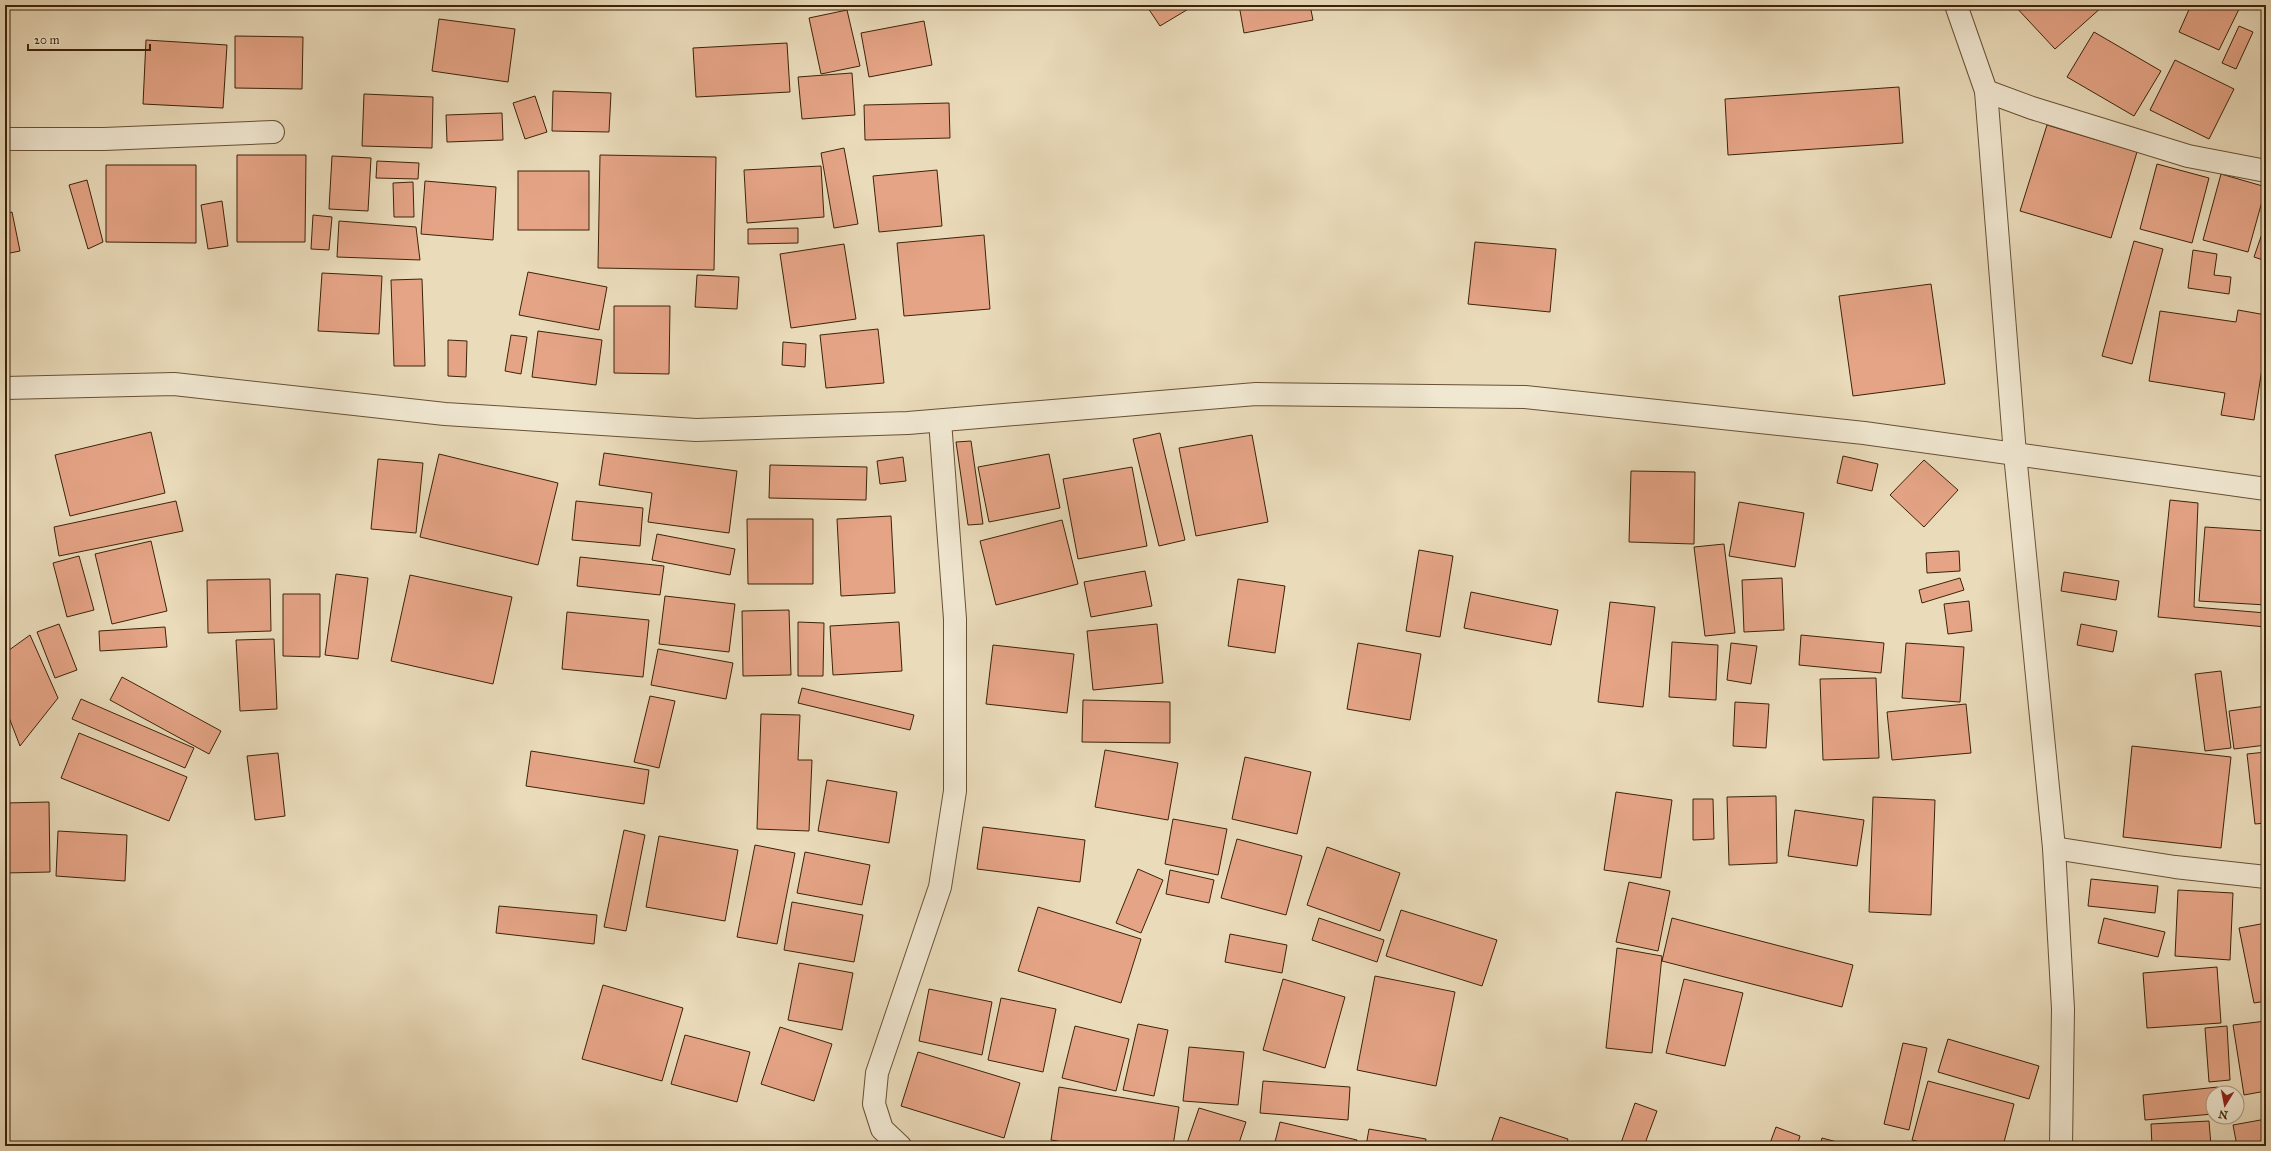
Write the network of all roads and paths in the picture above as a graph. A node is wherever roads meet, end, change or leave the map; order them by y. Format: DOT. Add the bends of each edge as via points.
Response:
graph roads {
  1 [pos="1956,5"];
  2 [pos="1986,91"];
  3 [pos="273,132"];
  4 [pos="5,139"];
  5 [pos="2266,171"];
  6 [pos="5,388"];
  7 [pos="940,420"];
  8 [pos="2015,454"];
  9 [pos="2266,488"];
  10 [pos="2054,848"];
  11 [pos="2266,877"];
  12 [pos="900,1146"];
  13 [pos="2061,1146"];
  1 -- 2 [label="street"];
  2 -- 5 [label="street" via="2032,108 2188,156"];
  2 -- 8 [label="street"];
  3 -- 4 [label="street" via="104,139"];
  6 -- 7 [label="street" via="174,384 445,414 696,430"];
  7 -- 8 [label="street" via="1256,394 1525,397 1864,433"];
  7 -- 12 [label="street" via="955,619 955,791 940,887 877,1073 874,1104 882,1129"];
  8 -- 9 [label="street"];
  8 -- 10 [label="street"];
  10 -- 11 [label="street" via="2175,867"];
  10 -- 13 [label="street" via="2063,1009"];
}
